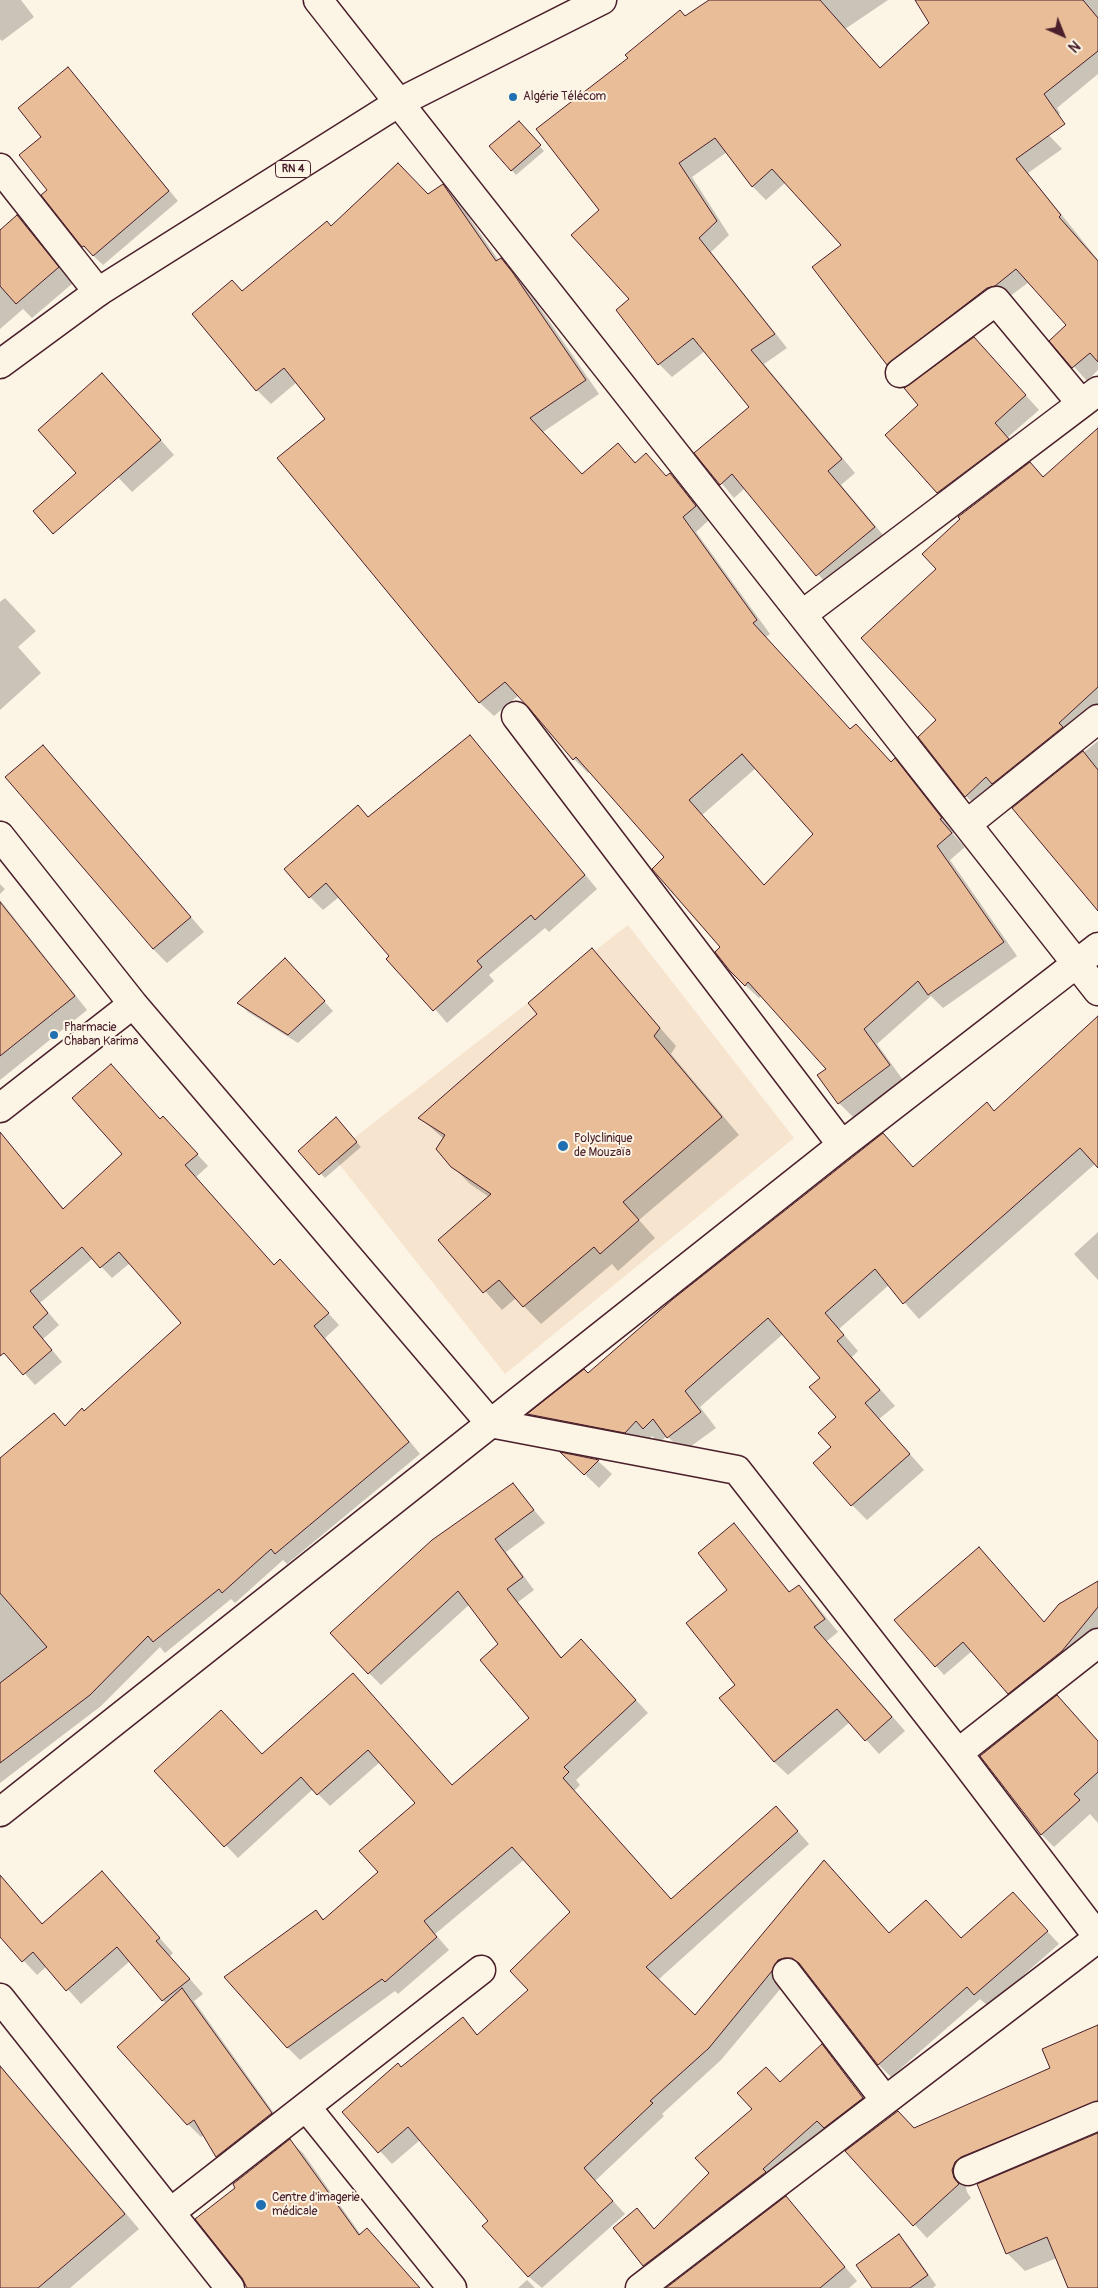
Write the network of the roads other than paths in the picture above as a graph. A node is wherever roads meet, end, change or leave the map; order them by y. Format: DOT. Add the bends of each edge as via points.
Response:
graph roads {
  1 [pos="318,0"];
  2 [pos="602,0"];
  3 [pos="398,103"];
  4 [pos="0,168"];
  5 [pos="98,292"];
  6 [pos="0,364"];
  7 [pos="900,373"];
  8 [pos="1090,397"];
  9 [pos="803,614"];
  10 [pos="516,716"];
  11 [pos="1098,719"];
  12 [pos="967,824"];
  13 [pos="0,836"];
  14 [pos="1098,947"];
  15 [pos="1076,963"];
  16 [pos="1098,991"];
  17 [pos="133,1004"];
  18 [pos="0,1108"];
  19 [pos="842,1145"];
  20 [pos="490,1423"];
  21 [pos="1098,1643"];
  22 [pos="958,1753"];
  23 [pos="0,1812"];
  24 [pos="1098,1937"];
  25 [pos="481,1970"];
  26 [pos="787,1973"];
  27 [pos="0,1998"];
  28 [pos="885,2100"];
  29 [pos="307,2108"];
  30 [pos="1098,2116"];
  31 [pos="968,2171"];
  32 [pos="171,2212"];
  33 [pos="230,2288"];
  34 [pos="452,2288"];
  35 [pos="640,2288"];
  1 -- 3 [label="street"];
  2 -- 3 [label="street, RN 4"];
  3 -- 5 [label="street, RN 4"];
  3 -- 9 [label="street"];
  4 -- 5 [label="street"];
  5 -- 6 [label="street, RN 4"];
  7 -- 8 [label="street" via="996,302"];
  8 -- 9 [label="street"];
  9 -- 12 [label="street"];
  10 -- 19 [label="street"];
  11 -- 12 [label="street"];
  12 -- 15 [label="street"];
  13 -- 17 [label="street"];
  14 -- 15 [label="street"];
  15 -- 16 [label="street"];
  15 -- 19 [label="street"];
  17 -- 18 [label="street"];
  17 -- 20 [label="street"];
  19 -- 20 [label="street"];
  20 -- 22 [label="street" via="737,1470"];
  20 -- 23 [label="street"];
  21 -- 22 [label="street"];
  22 -- 24 [label="street"];
  24 -- 28 [label="street"];
  25 -- 29 [label="street"];
  26 -- 28 [label="street"];
  27 -- 32 [label="street"];
  28 -- 35 [label="street"];
  29 -- 32 [label="street"];
  29 -- 34 [label="street"];
  30 -- 31 [label="street"];
  32 -- 33 [label="street"];
}
